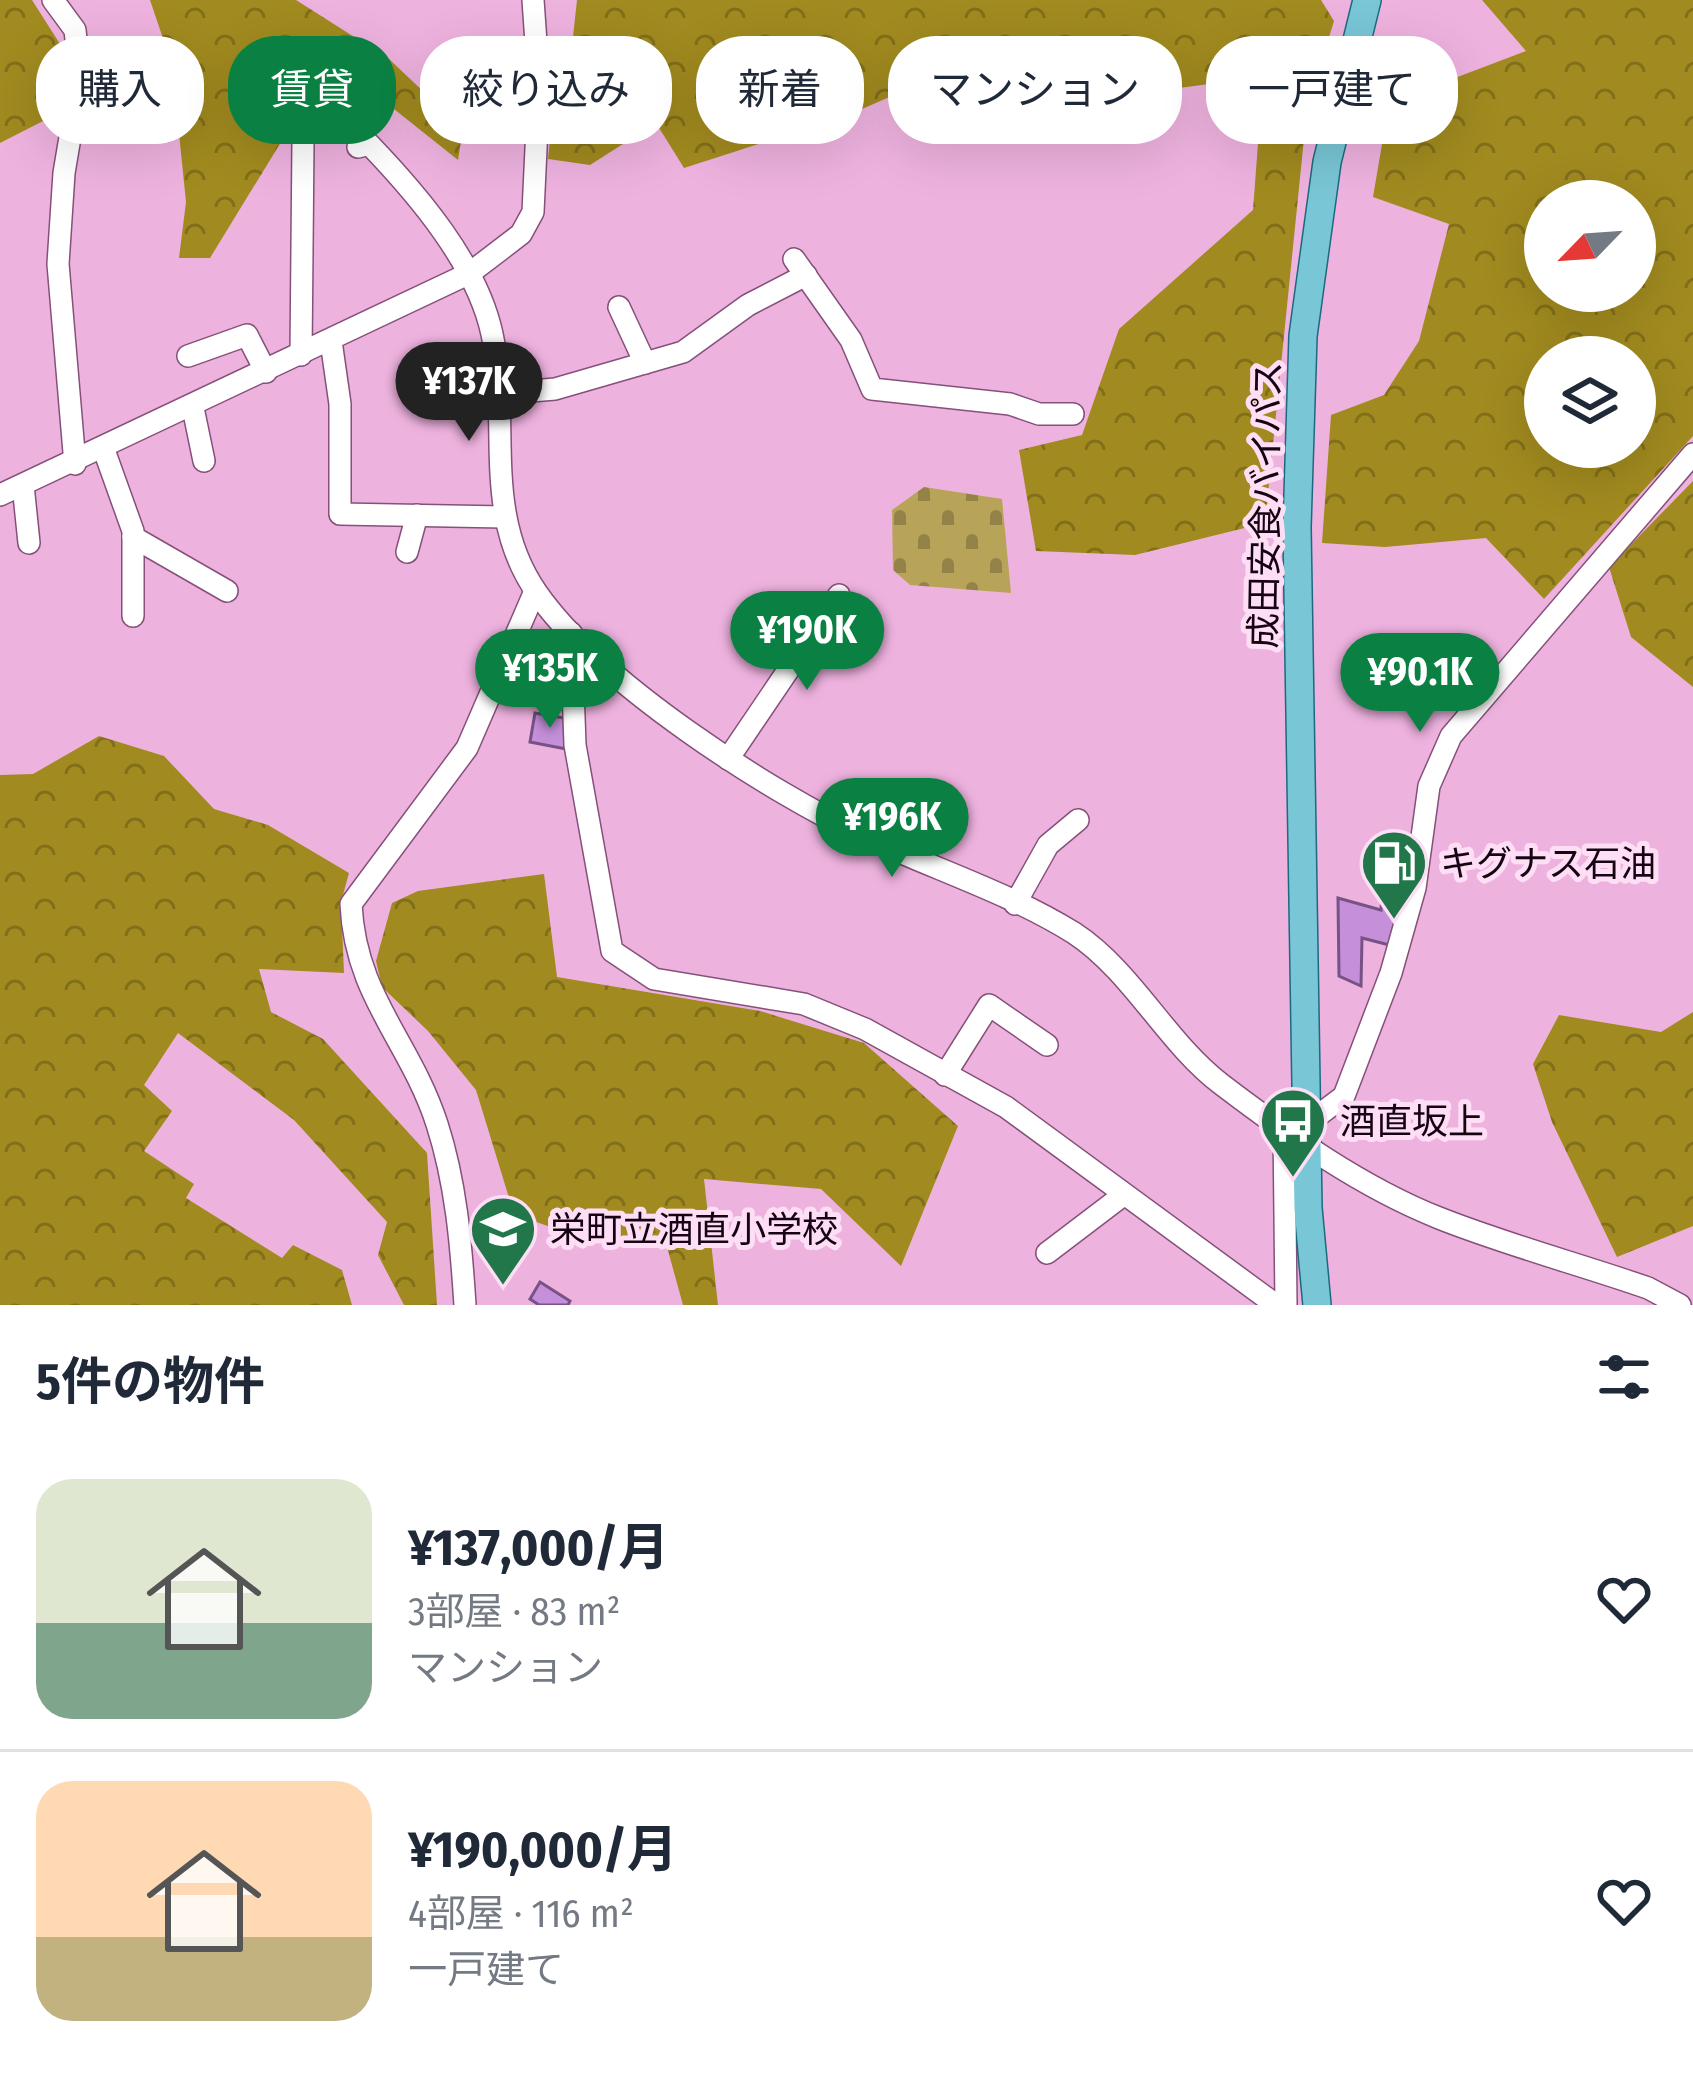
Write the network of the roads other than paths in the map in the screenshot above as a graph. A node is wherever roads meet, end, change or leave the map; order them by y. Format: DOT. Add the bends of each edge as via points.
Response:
graph roads {
  1 [pos="52,0"];
  2 [pos="533,0"];
  3 [pos="1367,0"];
  4 [pos="303,144"];
  5 [pos="358,147"];
  6 [pos="470,273"];
  7 [pos="619,307"];
  8 [pos="331,340"];
  9 [pos="301,355"];
  10 [pos="188,356"];
  11 [pos="645,363"];
  12 [pos="266,372"];
  13 [pos="496,394"];
  14 [pos="193,408"];
  15 [pos="1073,414"];
  16 [pos="104,450"];
  17 [pos="1693,454"];
  18 [pos="204,461"];
  19 [pos="75,464"];
  20 [pos="23,485"];
  21 [pos="0,495"];
  22 [pos="417,515"];
  23 [pos="503,517"];
  24 [pos="133,537"];
  25 [pos="28,543"];
  26 [pos="407,551"];
  27 [pos="227,591"];
  28 [pos="535,591"];
  29 [pos="839,595"];
  30 [pos="133,616"];
  31 [pos="571,633"];
  32 [pos="728,759"];
  33 [pos="1078,820"];
  34 [pos="1016,904"];
  35 [pos="1047,1045"];
  36 [pos="945,1075"];
  37 [pos="1299,1131"];
  38 [pos="1122,1196"];
  39 [pos="1047,1253"];
  40 [pos="1645,1296"];
  41 [pos="465,1305"];
  42 [pos="1276,1305"];
  43 [pos="1286,1305"];
  44 [pos="1317,1305"];
  45 [pos="1680,1305"];
  1 -- 19 [label="street" via="75,31 80,78 58,264"];
  2 -- 6 [label="street" via="533,212 521,235"];
  3 -- 37 [label="main road, 成田安食バイパス" via="1327,162 1303,336"];
  4 -- 9 [label="street"];
  5 -- 6 [label="street" via="369,144 387,162"];
  6 -- 8 [label="street"];
  6 -- 13 [label="street" via="491,330"];
  7 -- 11 [label="street"];
  8 -- 9 [label="street"];
  8 -- 22 [label="street" via="340,514"];
  9 -- 12 [label="street"];
  10 -- 12 [label="street" via="247,335"];
  11 -- 13 [label="street" via="555,388"];
  11 -- 15 [label="street" via="706,340 800,267 851,340 872,389"];
  12 -- 14 [label="street"];
  13 -- 23 [label="street"];
  14 -- 16 [label="street"];
  14 -- 18 [label="street"];
  16 -- 19 [label="street"];
  16 -- 24 [label="street"];
  17 -- 37 [label="street" via="1450,736 1429,786 1406,928 1383,994 1344,1096"];
  19 -- 20 [label="street"];
  20 -- 21 [label="street"];
  20 -- 25 [label="street"];
  22 -- 23 [label="street"];
  22 -- 26 [label="street"];
  23 -- 28 [label="street"];
  24 -- 27 [label="street"];
  24 -- 30 [label="street"];
  28 -- 31 [label="street"];
  28 -- 41 [label="street" via="466,748 351,904 361,974 437,1124 458,1210"];
  29 -- 32 [label="street"];
  31 -- 32 [label="street"];
  31 -- 36 [label="street" via="575,746 612,951 654,979 830,1011"];
  32 -- 34 [label="street" via="860,835"];
  33 -- 34 [label="street" via="1048,845"];
  34 -- 37 [label="street" via="1077,934 1196,1061"];
  35 -- 36 [label="street" via="989,1005"];
  36 -- 38 [label="street" via="1006,1107"];
  37 -- 40 [label="street" via="1347,1172 1438,1217"];
  37 -- 43 [label="street"];
  37 -- 44 [label="main road, 成田安食バイパス"];
  38 -- 39 [label="street"];
  38 -- 42 [label="street"];
  40 -- 45 [label="street"];
}
